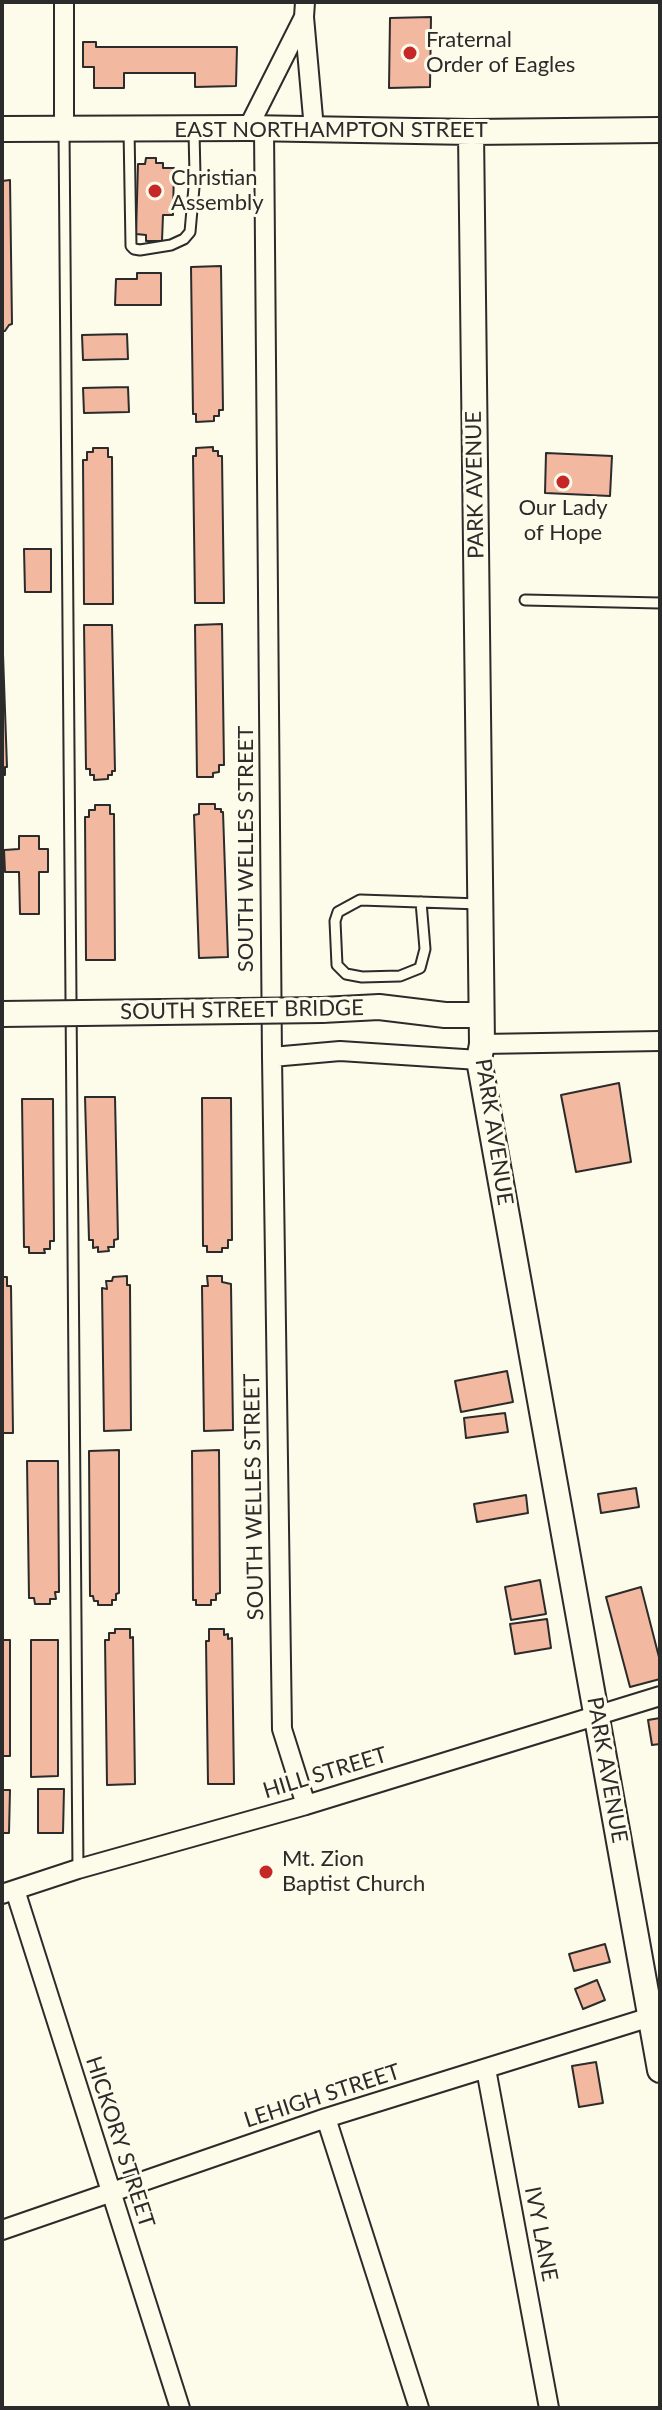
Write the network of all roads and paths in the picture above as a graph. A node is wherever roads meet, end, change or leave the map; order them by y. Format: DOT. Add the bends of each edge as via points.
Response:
graph roads {
  1 [pos="64,2"];
  2 [pos="304,10"];
  3 [pos="2,129"];
  4 [pos="64,129"];
  5 [pos="129,129"];
  6 [pos="194,129"];
  7 [pos="256,129"];
  8 [pos="314,129"];
  9 [pos="660,130"];
  10 [pos="471,132"];
  11 [pos="525,600"];
  12 [pos="660,603"];
  13 [pos="421,902"];
  14 [pos="480,904"];
  15 [pos="2,1014"];
  16 [pos="481,1015"];
  17 [pos="660,1041"];
  18 [pos="480,1052"];
  19 [pos="272,1057"];
  20 [pos="660,1696"];
  21 [pos="597,1715"];
  22 [pos="306,1805"];
  23 [pos="78,1869"];
  24 [pos="8,1892"];
  25 [pos="655,2016"];
  26 [pos="486,2069"];
  27 [pos="660,2070"];
  28 [pos="326,2118"];
  29 [pos="111,2193"];
  30 [pos="2,2230"];
  31 [pos="180,2408"];
  32 [pos="419,2408"];
  33 [pos="549,2408"];
  1 -- 4 [label="street"];
  2 -- 7 [label="street"];
  2 -- 8 [label="street"];
  3 -- 4 [label="main road, EAST NORTHAMPTON STREET"];
  4 -- 5 [label="main road, EAST NORTHAMPTON STREET"];
  4 -- 23 [label="lane"];
  5 -- 6 [label="main road, EAST NORTHAMPTON STREET"];
  5 -- 6 [label="lane" via="131,246 140,250 171,245 190,232"];
  6 -- 7 [label="main road, EAST NORTHAMPTON STREET"];
  7 -- 8 [label="main road, EAST NORTHAMPTON STREET"];
  7 -- 19 [label="street, SOUTH WELLES STREET"];
  8 -- 10 [label="main road, EAST NORTHAMPTON STREET"];
  9 -- 10 [label="main road, EAST NORTHAMPTON STREET"];
  10 -- 14 [label="main road, PARK AVENUE"];
  11 -- 12 [label="lane"];
  13 -- 13 [label="lane" via="360,900 338,912 337,965 346,974 362,977 400,976 420,968 425,949"];
  13 -- 14 [label="lane"];
  14 -- 16 [label="main road, PARK AVENUE"];
  15 -- 16 [label="main road, SOUTH STREET BRIDGE, bridge" via="379,1007"];
  16 -- 18 [label="main road, PARK AVENUE"];
  17 -- 18 [label="street"];
  18 -- 19 [label="street" via="340,1051"];
  18 -- 21 [label="main road, PARK AVENUE"];
  19 -- 22 [label="street, SOUTH WELLES STREET" via="282,1729"];
  20 -- 21 [label="street, HILL STREET"];
  21 -- 22 [label="street, HILL STREET"];
  21 -- 25 [label="main road, PARK AVENUE"];
  22 -- 23 [label="street, HILL STREET"];
  23 -- 24 [label="street, HILL STREET"];
  24 -- 29 [label="street, HICKORY STREET"];
  25 -- 26 [label="street, LEHIGH STREET"];
  25 -- 27 [label="main road, PARK AVENUE"];
  26 -- 28 [label="street, LEHIGH STREET"];
  26 -- 33 [label="street, IVY LANE"];
  28 -- 29 [label="street, LEHIGH STREET"];
  28 -- 32 [label="street"];
  29 -- 30 [label="street, LEHIGH STREET"];
  29 -- 31 [label="street, HICKORY STREET"];
}
